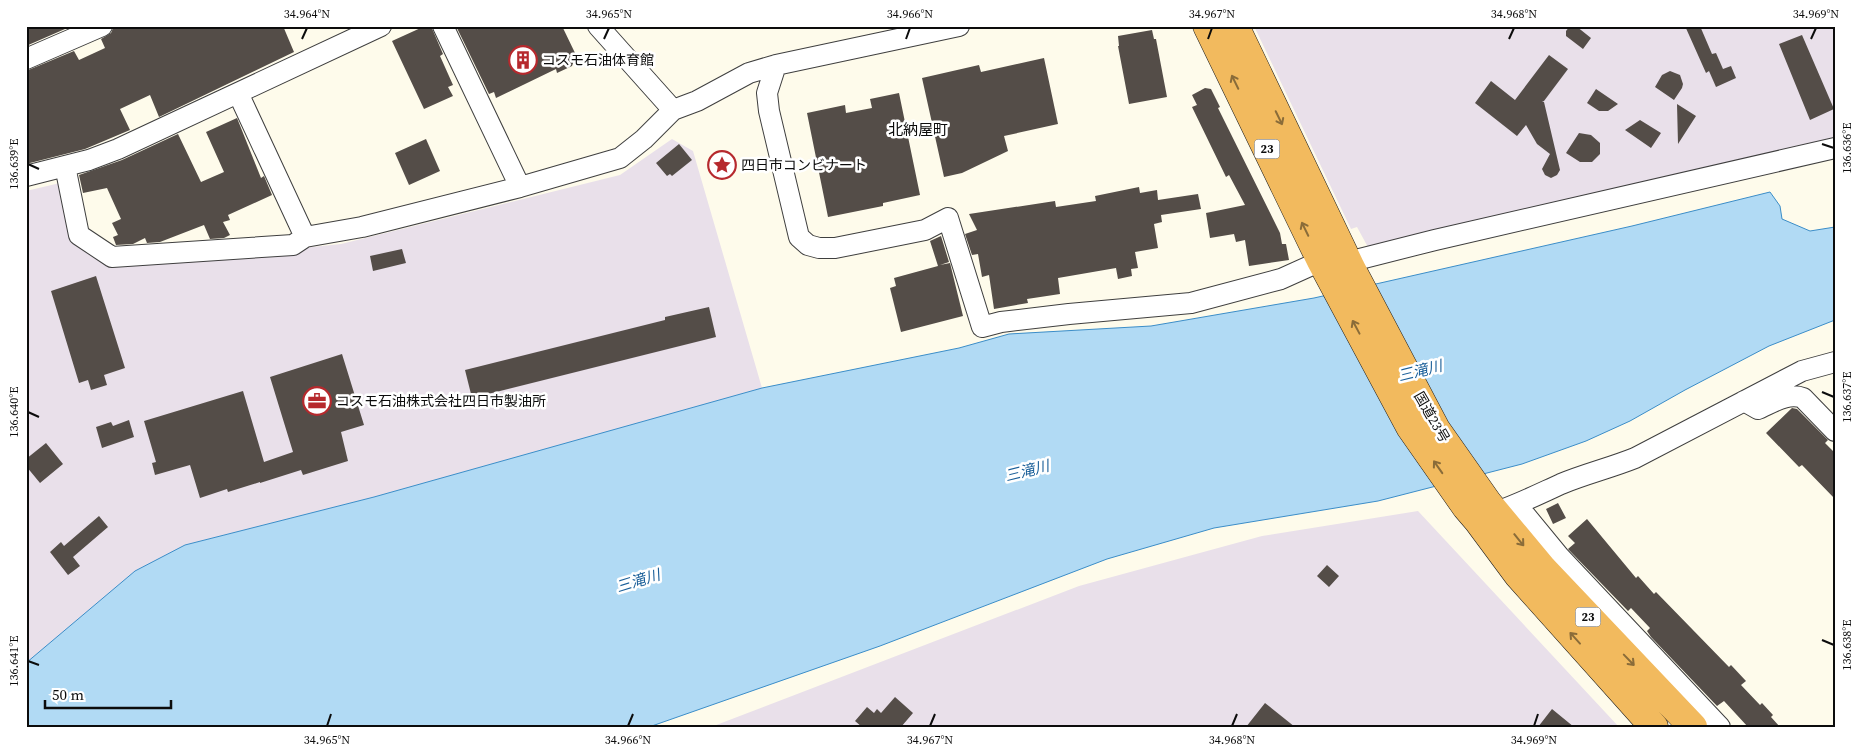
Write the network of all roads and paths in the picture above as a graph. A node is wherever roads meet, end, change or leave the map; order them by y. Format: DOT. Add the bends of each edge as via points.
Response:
graph roads {
  1 [pos="102,26"];
  2 [pos="381,26"];
  3 [pos="443,26"];
  4 [pos="598,26"];
  5 [pos="959,26"];
  6 [pos="1208,26"];
  7 [pos="1236,26"];
  8 [pos="26,59"];
  9 [pos="776,65"];
  10 [pos="238,93"];
  11 [pos="673,110"];
  12 [pos="1835,148"];
  13 [pos="64,166"];
  14 [pos="26,176"];
  15 [pos="520,186"];
  16 [pos="306,237"];
  17 [pos="1337,266"];
  18 [pos="1835,362"];
  19 [pos="1744,401"];
  20 [pos="1835,432"];
  21 [pos="1492,507"];
  22 [pos="1654,727"];
  23 [pos="1693,727"];
  24 [pos="1720,727"];
  1 -- 8 [label="street"];
  2 -- 10 [label="street"];
  3 -- 15 [label="street"];
  4 -- 11 [label="street"];
  5 -- 9 [label="street"];
  17 -- 6 [label="highway, 国道23号 / 23, one-way"];
  7 -- 17 [label="highway, 国道23号 / 23, one-way"];
  9 -- 11 [label="street" via="749,73"];
  9 -- 17 [label="street" via="767,93 769,111 799,237 808,245 835,248 925,230 948,218 982,327 1069,314 1191,303"];
  10 -- 13 [label="street" via="118,149"];
  10 -- 16 [label="street"];
  11 -- 15 [label="street" via="620,158"];
  12 -- 17 [label="street" via="1435,240"];
  13 -- 14 [label="street"];
  13 -- 16 [label="street" via="79,235 112,257 293,245"];
  15 -- 16 [label="street" via="362,227"];
  17 -- 21 [label="highway, 国道23号 / 23" via="1410,427"];
  18 -- 19 [label="street" via="1802,371"];
  19 -- 20 [label="street" via="1758,409 1796,395 1803,398"];
  19 -- 21 [label="street" via="1635,458"];
  22 -- 21 [label="highway, 国道23号 / 23, one-way" via="1518,575 1478,521"];
  21 -- 23 [label="highway, 国道23号 / 23, one-way" via="1543,569"];
  21 -- 24 [label="street" via="1559,556"];
}
